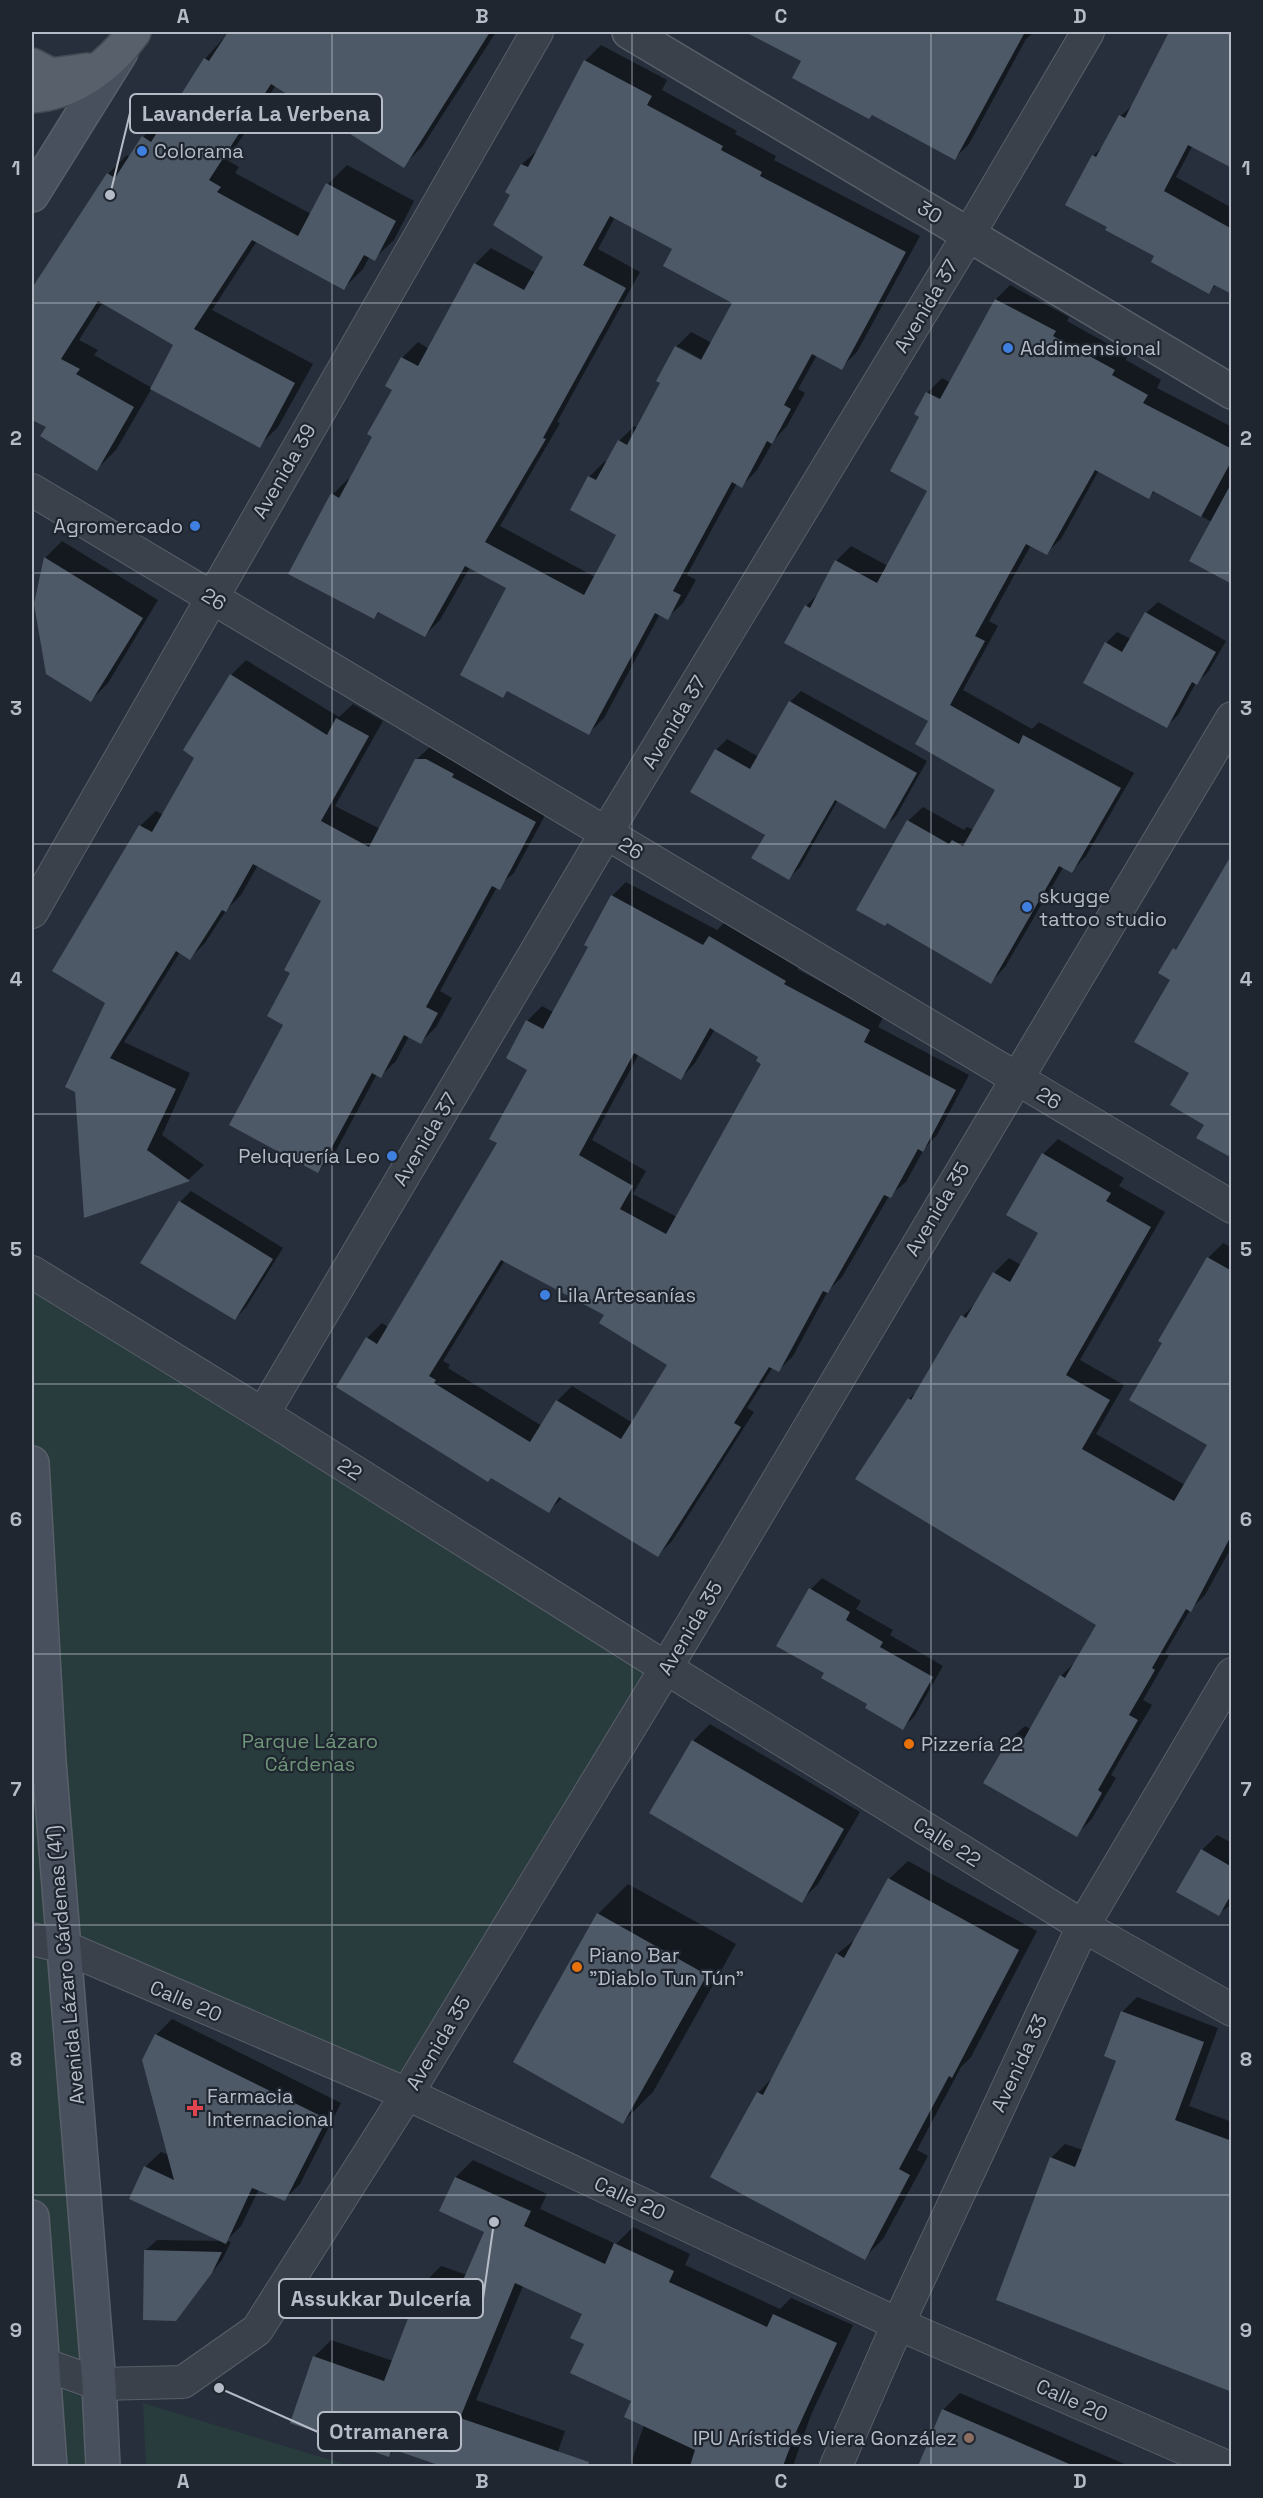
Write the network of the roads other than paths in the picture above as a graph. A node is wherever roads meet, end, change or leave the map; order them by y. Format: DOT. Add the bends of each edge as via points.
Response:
graph roads {
  1 [pos="537,32"];
  2 [pos="629,32"];
  3 [pos="1088,32"];
  4 [pos="131,35"];
  5 [pos="32,65"];
  6 [pos="100,67"];
  7 [pos="32,96"];
  8 [pos="32,195"];
  9 [pos="969,234"];
  10 [pos="1232,392"];
  11 [pos="32,490"];
  12 [pos="211,597"];
  13 [pos="1232,718"];
  14 [pos="606,833"];
  15 [pos="32,912"];
  16 [pos="1015,1078"];
  17 [pos="1232,1207"];
  18 [pos="32,1272"];
  19 [pos="263,1414"];
  20 [pos="32,1463"];
  21 [pos="666,1668"];
  22 [pos="1232,1674"];
  23 [pos="40,1766"];
  24 [pos="1083,1926"];
  25 [pos="32,1939"];
  26 [pos="64,1947"];
  27 [pos="1232,2010"];
  28 [pos="407,2094"];
  29 [pos="32,2217"];
  30 [pos="898,2324"];
  31 [pos="43,2364"];
  32 [pos="99,2384"];
  33 [pos="50,2466"];
  34 [pos="103,2466"];
  35 [pos="836,2466"];
  36 [pos="1225,2466"];
  1 -- 12 [label="street, Avenida 39"];
  2 -- 9 [label="street, 30"];
  3 -- 9 [label="street, Avenida 37"];
  4 -- 6 [label="main road"];
  4 -- 8 [label="main road"];
  5 -- 6 [label="main road" via="51,75"];
  6 -- 7 [label="main road" via="60,92"];
  9 -- 10 [label="street, 30"];
  9 -- 14 [label="street, Avenida 37"];
  11 -- 12 [label="street, 26"];
  12 -- 14 [label="street, 26"];
  12 -- 15 [label="street, Avenida 39"];
  13 -- 16 [label="street, Avenida 35"];
  14 -- 16 [label="street, 26"];
  14 -- 19 [label="street, Avenida 37"];
  16 -- 17 [label="street, 26"];
  16 -- 21 [label="street, Avenida 35"];
  18 -- 19 [label="street, 22"];
  19 -- 21 [label="street, 22"];
  20 -- 23 [label="main road, Avenida Lázaro Cárdenas (41)"];
  21 -- 24 [label="street, Calle 22"];
  21 -- 28 [label="street, Avenida 35"];
  22 -- 24 [label="street, Avenida 33"];
  23 -- 26 [label="main road, Avenida Lázaro Cárdenas (41)"];
  24 -- 27 [label="street, Calle 22"];
  24 -- 30 [label="street, Avenida 33"];
  25 -- 26 [label="street, Calle 20"];
  26 -- 28 [label="street, Calle 20"];
  26 -- 32 [label="main road, Avenida Lázaro Cárdenas (41)"];
  28 -- 30 [label="street, Calle 20"];
  28 -- 32 [label="street, Avenida 35" via="257,2330 183,2382"];
  29 -- 31 [label="main road"];
  30 -- 35 [label="street, Avenida 33"];
  30 -- 36 [label="street, Calle 20"];
  31 -- 32 [label="street, Avenida 35"];
  31 -- 33 [label="main road"];
  32 -- 34 [label="main road, Avenida Lázaro Cárdenas (41)"];
}
